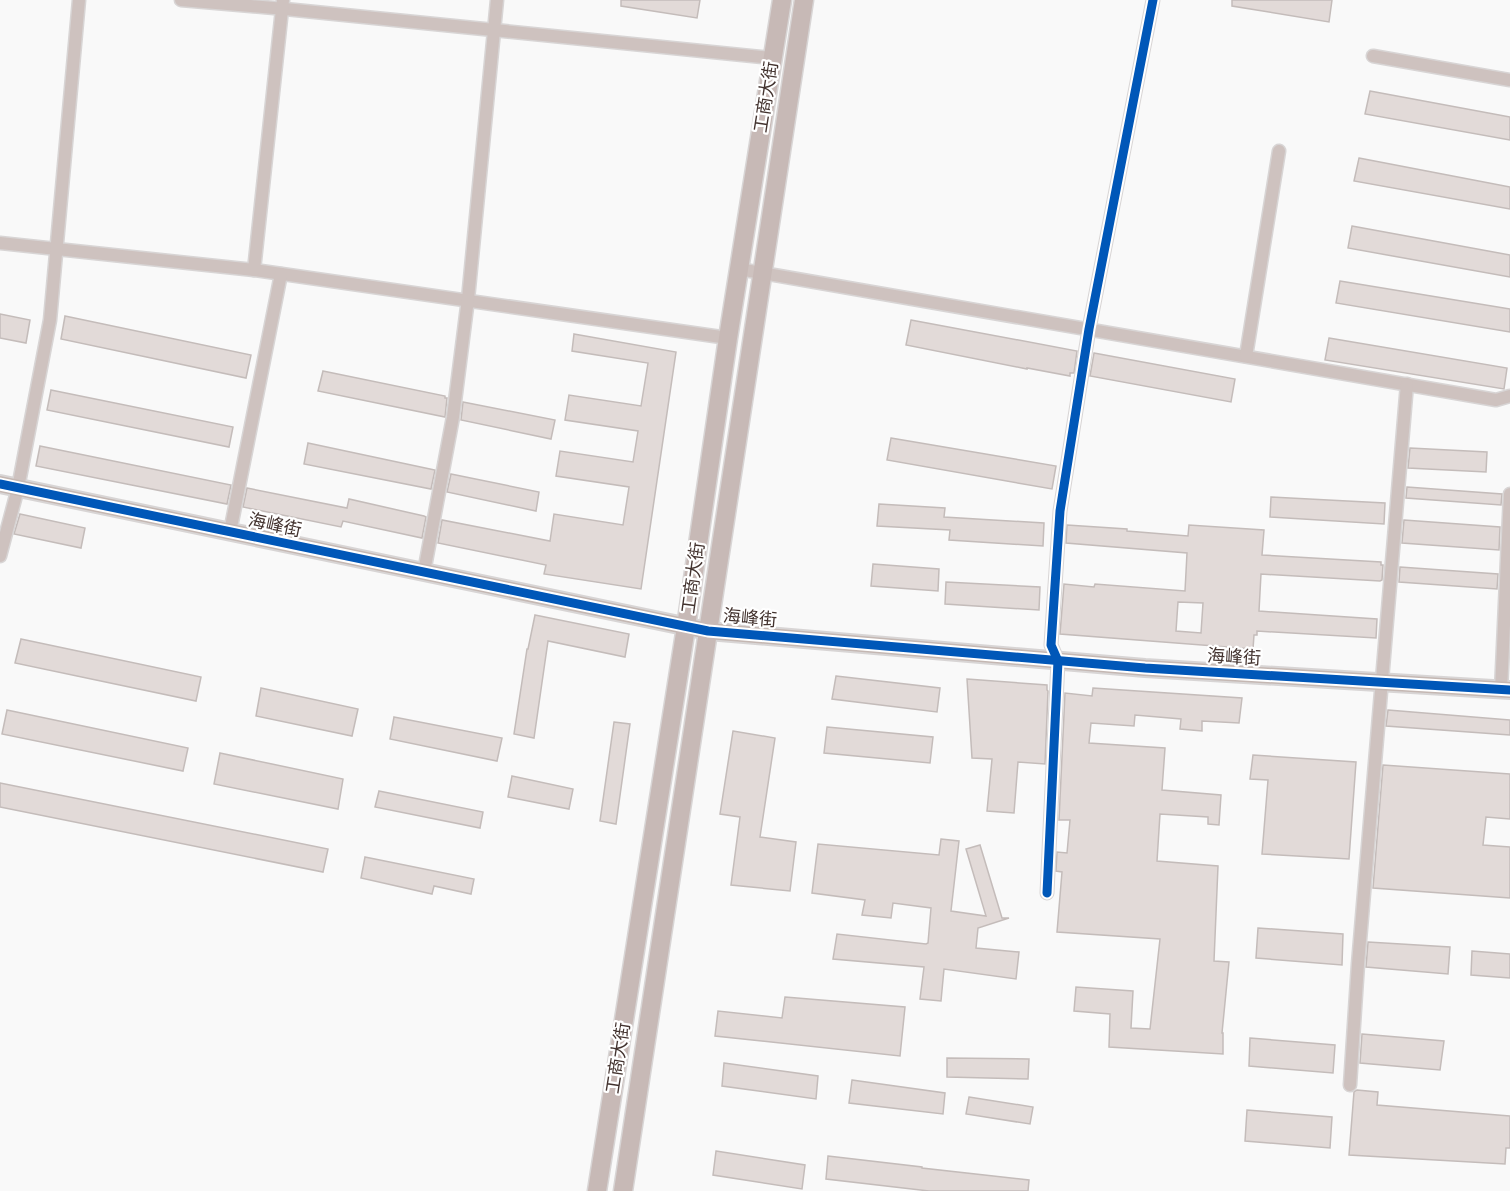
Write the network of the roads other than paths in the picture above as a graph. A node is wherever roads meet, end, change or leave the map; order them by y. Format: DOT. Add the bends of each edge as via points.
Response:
graph roads {
  1 [pos="79,0"];
  2 [pos="181,0"];
  3 [pos="497,0"];
  4 [pos="782,0"];
  5 [pos="804,0"];
  6 [pos="1153,0"];
  7 [pos="282,4"];
  8 [pos="494,30"];
  9 [pos="1373,56"];
  10 [pos="772,58"];
  11 [pos="1510,80"];
  12 [pos="1279,151"];
  13 [pos="0,243"];
  14 [pos="56,249"];
  15 [pos="739,269"];
  16 [pos="254,270"];
  17 [pos="763,272"];
  18 [pos="281,274"];
  19 [pos="1089,329"];
  20 [pos="728,338"];
  21 [pos="1246,356"];
  22 [pos="1407,384"];
  23 [pos="1510,396"];
  24 [pos="0,484"];
  25 [pos="18,488"];
  26 [pos="1510,494"];
  27 [pos="230,532"];
  28 [pos="0,556"];
  29 [pos="423,572"];
  30 [pos="686,627"];
  31 [pos="708,631"];
  32 [pos="1058,661"];
  33 [pos="1382,682"];
  34 [pos="1506,690"];
  35 [pos="1047,893"];
  36 [pos="1350,1085"];
  37 [pos="597,1191"];
  38 [pos="623,1191"];
  1 -- 14 [label="street"];
  2 -- 7 [label="street"];
  3 -- 8 [label="street"];
  4 -- 10 [label="main road, 工商大街"];
  5 -- 17 [label="main road, 工商大街"];
  6 -- 19 [label="street"];
  7 -- 8 [label="street"];
  7 -- 16 [label="street"];
  8 -- 10 [label="street"];
  8 -- 29 [label="street" via="453,417"];
  9 -- 11 [label="street"];
  10 -- 15 [label="main road, 工商大街"];
  12 -- 21 [label="street"];
  13 -- 14 [label="street"];
  14 -- 16 [label="street"];
  14 -- 25 [label="street" via="50,320"];
  15 -- 17 [label="street"];
  15 -- 20 [label="main road, 工商大街"];
  16 -- 18 [label="street"];
  17 -- 19 [label="street"];
  17 -- 31 [label="main road, 工商大街"];
  18 -- 20 [label="street"];
  18 -- 27 [label="street"];
  19 -- 21 [label="street"];
  19 -- 32 [label="street" via="1060,511 1051,645"];
  20 -- 30 [label="main road, 工商大街"];
  21 -- 22 [label="street"];
  22 -- 23 [label="street" via="1496,400"];
  22 -- 33 [label="street"];
  24 -- 25 [label="street, 海峰街"];
  25 -- 27 [label="street, 海峰街"];
  25 -- 28 [label="street"];
  26 -- 34 [label="street"];
  27 -- 29 [label="street, 海峰街"];
  29 -- 30 [label="street, 海峰街"];
  30 -- 31 [label="street, 海峰街"];
  30 -- 37 [label="main road, 工商大街"];
  31 -- 32 [label="street, 海峰街"];
  31 -- 38 [label="main road, 工商大街"];
  32 -- 33 [label="street, 海峰街"];
  32 -- 35 [label="street"];
  33 -- 34 [label="street, 海峰街"];
  33 -- 36 [label="street"];
}
